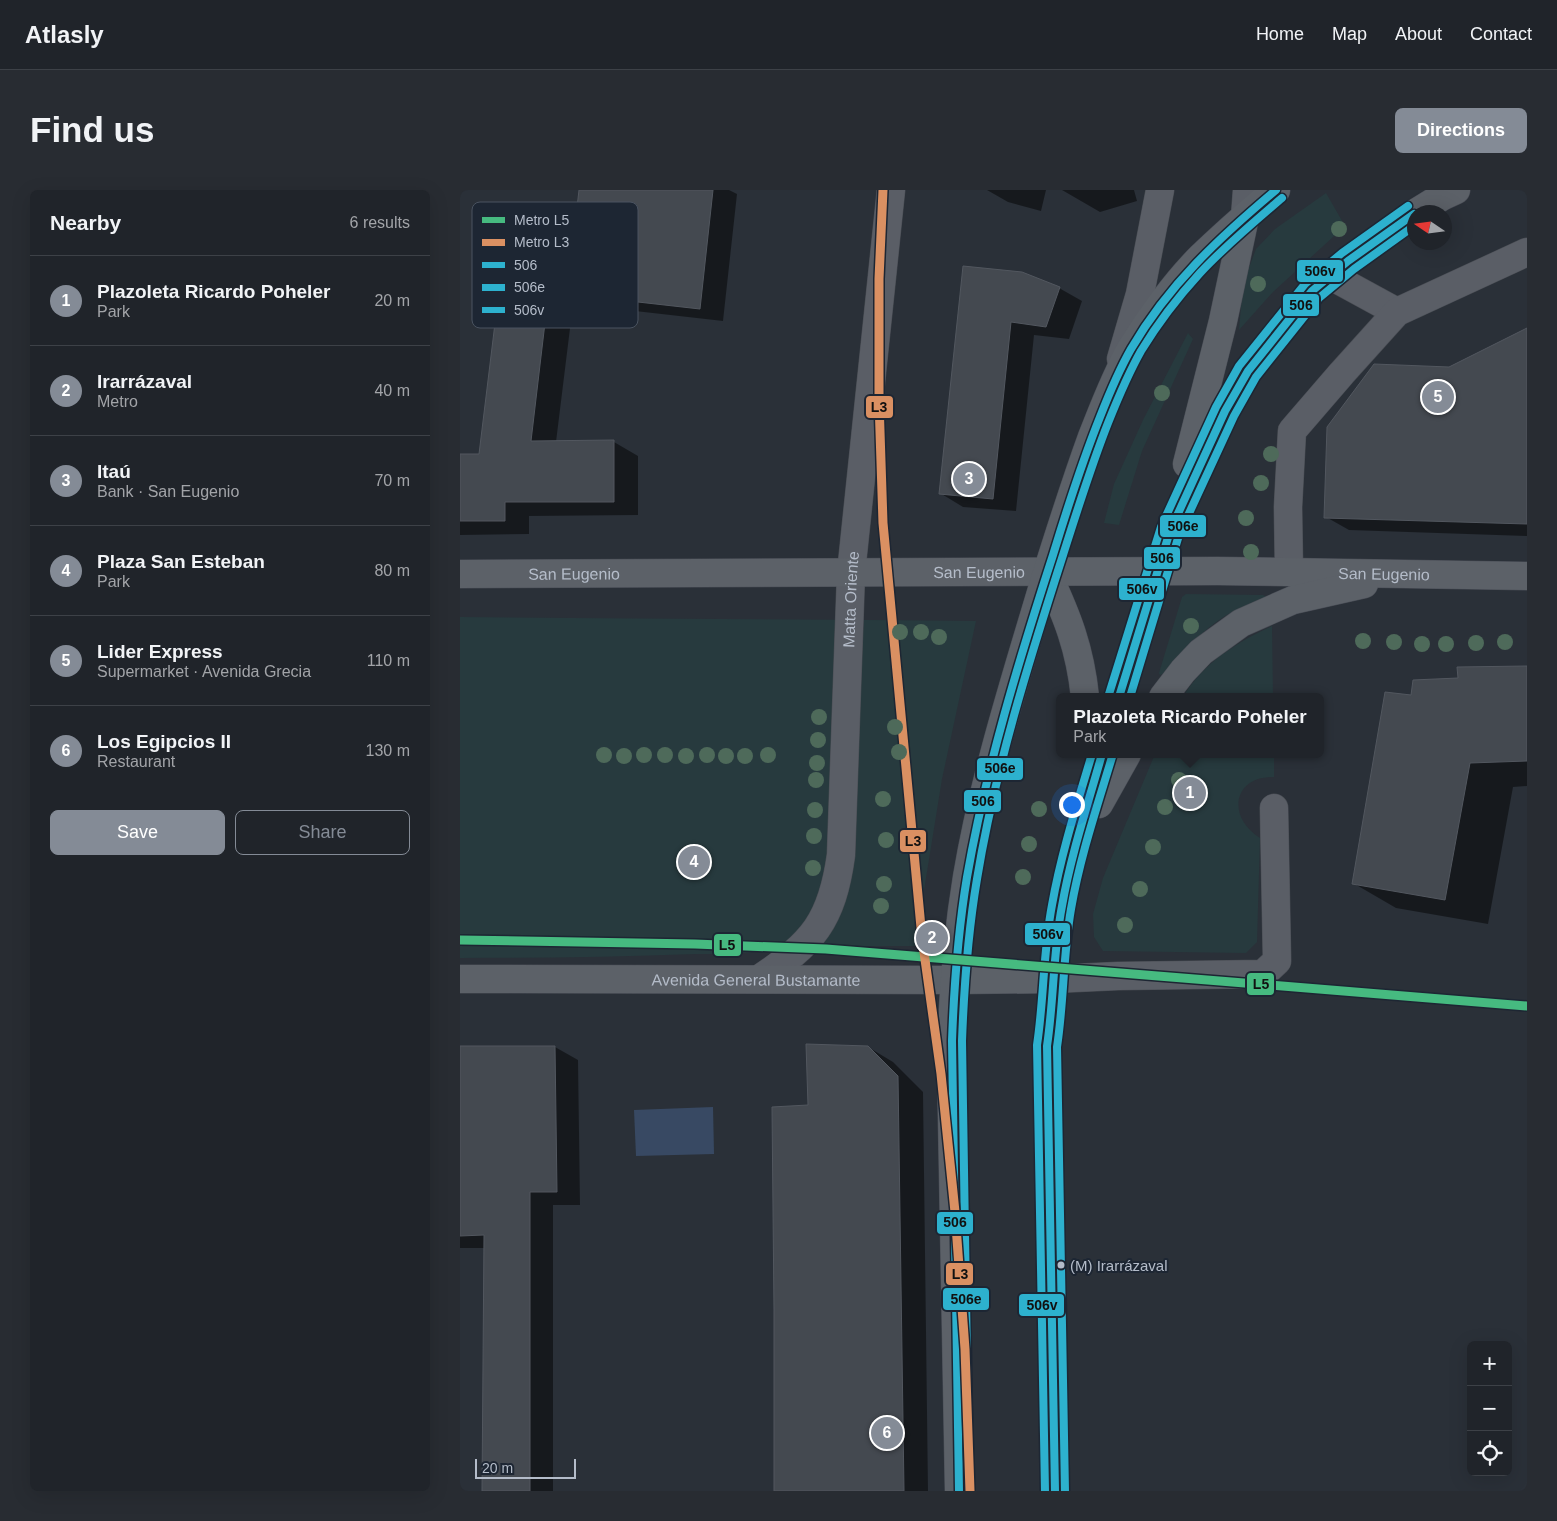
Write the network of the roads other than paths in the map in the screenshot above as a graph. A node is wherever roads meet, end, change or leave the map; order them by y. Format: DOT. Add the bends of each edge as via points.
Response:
graph roads {
  1 [pos="891,190"];
  2 [pos="1160,190"];
  3 [pos="1276,190"];
  4 [pos="1456,190"];
  5 [pos="1246,203"];
  6 [pos="1429,205"];
  7 [pos="1407,219"];
  8 [pos="1527,252"];
  9 [pos="1330,276"];
  10 [pos="1397,312"];
  11 [pos="1113,386"];
  12 [pos="1170,531"];
  13 [pos="1289,571"];
  14 [pos="1157,572"];
  15 [pos="851,573"];
  16 [pos="1047,573"];
  17 [pos="460,574"];
  18 [pos="1410,574"];
  19 [pos="1527,576"];
  20 [pos="1085,693"];
  21 [pos="1120,693"];
  22 [pos="1166,693"];
  23 [pos="1082,758"];
  24 [pos="1101,758"];
  25 [pos="1125,758"];
  26 [pos="1274,808"];
  27 [pos="1076,844"];
  28 [pos="460,978"];
  29 [pos="1053,978"];
  30 [pos="759,979"];
  31 [pos="956,980"];
  32 [pos="959,1491"];
  33 [pos="1054,1491"];
  1 -- 15 [label="street, Matta Oriente"];
  2 -- 11 [label="street" via="1140,294"];
  3 -- 5 [label="main road"];
  4 -- 6 [label="main road"];
  5 -- 11 [label="main road" via="1150,320"];
  5 -- 12 [label="main road" via="1223,321"];
  7 -- 9 [label="main road"];
  8 -- 10 [label="street"];
  9 -- 10 [label="street"];
  9 -- 12 [label="main road" via="1312,291 1248,371 1225,411"];
  10 -- 13 [label="street" via="1292,431"];
  11 -- 16 [label="main road" via="1079,474"];
  12 -- 14 [label="main road"];
  13 -- 14 [label="main road, San Eugenio"];
  13 -- 18 [label="main road, San Eugenio"];
  14 -- 16 [label="main road, San Eugenio"];
  14 -- 21 [label="main road"];
  15 -- 16 [label="main road, San Eugenio"];
  15 -- 17 [label="main road, San Eugenio"];
  15 -- 30 [label="street, Matta Oriente" via="838,880 822,922 811,938"];
  16 -- 20 [label="main road" via="1076,640"];
  16 -- 31 [label="main road" via="1007,708 977,826 967,877"];
  18 -- 19 [label="main road, San Eugenio"];
  18 -- 22 [label="main road" via="1293,600 1241,623 1201,652"];
  23 -- 27 [label="main road"];
  24 -- 27 [label="main road"];
  25 -- 27 [label="main road"];
  26 -- 29 [label="street" via="1277,961 1262,974"];
  27 -- 29 [label="main road" via="1058,927"];
  28 -- 30 [label="main road, Avenida General Bustamante"];
  29 -- 31 [label="main road, Avenida General Bustamante"];
  29 -- 33 [label="main road" via="1047,1046"];
  30 -- 31 [label="main road, Avenida General Bustamante"];
  31 -- 32 [label="main road" via="951,1064"];
}
